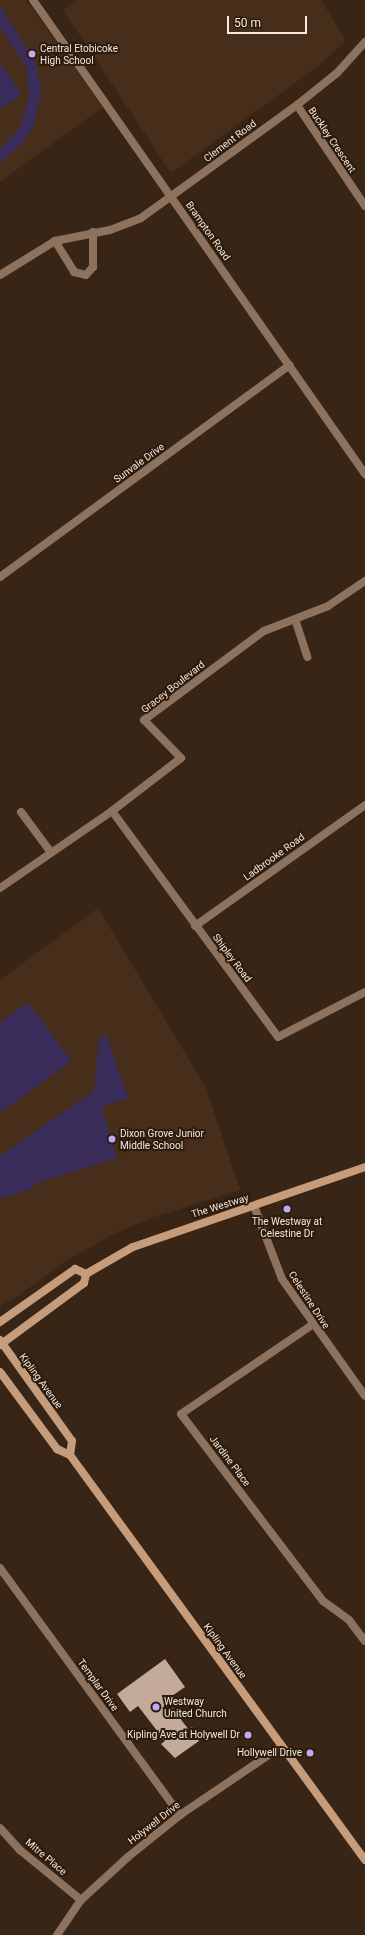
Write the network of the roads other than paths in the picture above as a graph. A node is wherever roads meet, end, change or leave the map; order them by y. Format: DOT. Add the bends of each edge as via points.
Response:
graph roads {
  1 [pos="33,0"];
  2 [pos="365,42"];
  3 [pos="297,104"];
  4 [pos="171,197"];
  5 [pos="365,206"];
  6 [pos="93,232"];
  7 [pos="54,242"];
  8 [pos="0,275"];
  9 [pos="290,365"];
  10 [pos="365,474"];
  11 [pos="0,577"];
  12 [pos="365,581"];
  13 [pos="295,620"];
  14 [pos="308,657"];
  15 [pos="365,805"];
  16 [pos="112,811"];
  17 [pos="21,812"];
  18 [pos="50,851"];
  19 [pos="0,888"];
  20 [pos="195,926"];
  21 [pos="365,992"];
  22 [pos="365,1167"];
  23 [pos="254,1206"];
  24 [pos="86,1274"];
  25 [pos="0,1322"];
  26 [pos="312,1325"];
  27 [pos="1,1343"];
  28 [pos="0,1372"];
  29 [pos="365,1396"];
  30 [pos="70,1455"];
  31 [pos="0,1568"];
  32 [pos="365,1641"];
  33 [pos="282,1746"];
  34 [pos="180,1815"];
  35 [pos="0,1828"];
  36 [pos="365,1860"];
  37 [pos="81,1900"];
  38 [pos="57,1935"];
  1 -- 4 [label="street, Brampton Road"];
  2 -- 3 [label="street, Clement Road" via="337,73"];
  3 -- 4 [label="street, Clement Road"];
  3 -- 5 [label="street, Buckley Crescent"];
  4 -- 6 [label="street, Clement Road" via="126,225"];
  4 -- 9 [label="street, Brampton Road"];
  6 -- 7 [label="street, Clement Road"];
  6 -- 7 [label="street" via="93,266 86,275 74,272"];
  7 -- 8 [label="street, Clement Road"];
  9 -- 10 [label="street, Brampton Road"];
  9 -- 11 [label="street, Sunvale Drive"];
  12 -- 13 [label="street, Gracey Boulevard" via="328,606"];
  13 -- 14 [label="street"];
  13 -- 16 [label="street, Gracey Boulevard" via="264,631 144,720 181,758"];
  15 -- 20 [label="street, Ladbrooke Road"];
  16 -- 18 [label="street, Gracey Boulevard"];
  16 -- 20 [label="street, Shipley Road"];
  17 -- 18 [label="street"];
  18 -- 19 [label="street, Gracey Boulevard"];
  20 -- 21 [label="street, Shipley Road" via="278,1037"];
  22 -- 23 [label="main road, The Westway"];
  23 -- 24 [label="main road, The Westway" via="147,1241"];
  23 -- 26 [label="street, Celestine Drive" via="282,1279"];
  24 -- 25 [label="main road, The Westway" via="75,1269"];
  24 -- 27 [label="main road, The Westway" via="84,1283"];
  26 -- 29 [label="street, Celestine Drive"];
  26 -- 32 [label="street, Jardine Place" via="181,1414 323,1601 349,1620"];
  27 -- 30 [label="main road, Kipling Avenue" via="72,1440"];
  28 -- 30 [label="main road, Kipling Avenue" via="57,1449"];
  30 -- 33 [label="main road, Kipling Avenue"];
  31 -- 34 [label="street, Templar Drive"];
  33 -- 34 [label="street, Holywell Drive"];
  33 -- 36 [label="main road, Kipling Avenue"];
  34 -- 37 [label="street, Holywell Drive"];
  35 -- 37 [label="street, Mitre Place" via="20,1850"];
  37 -- 38 [label="street, Holywell Drive"];
}
